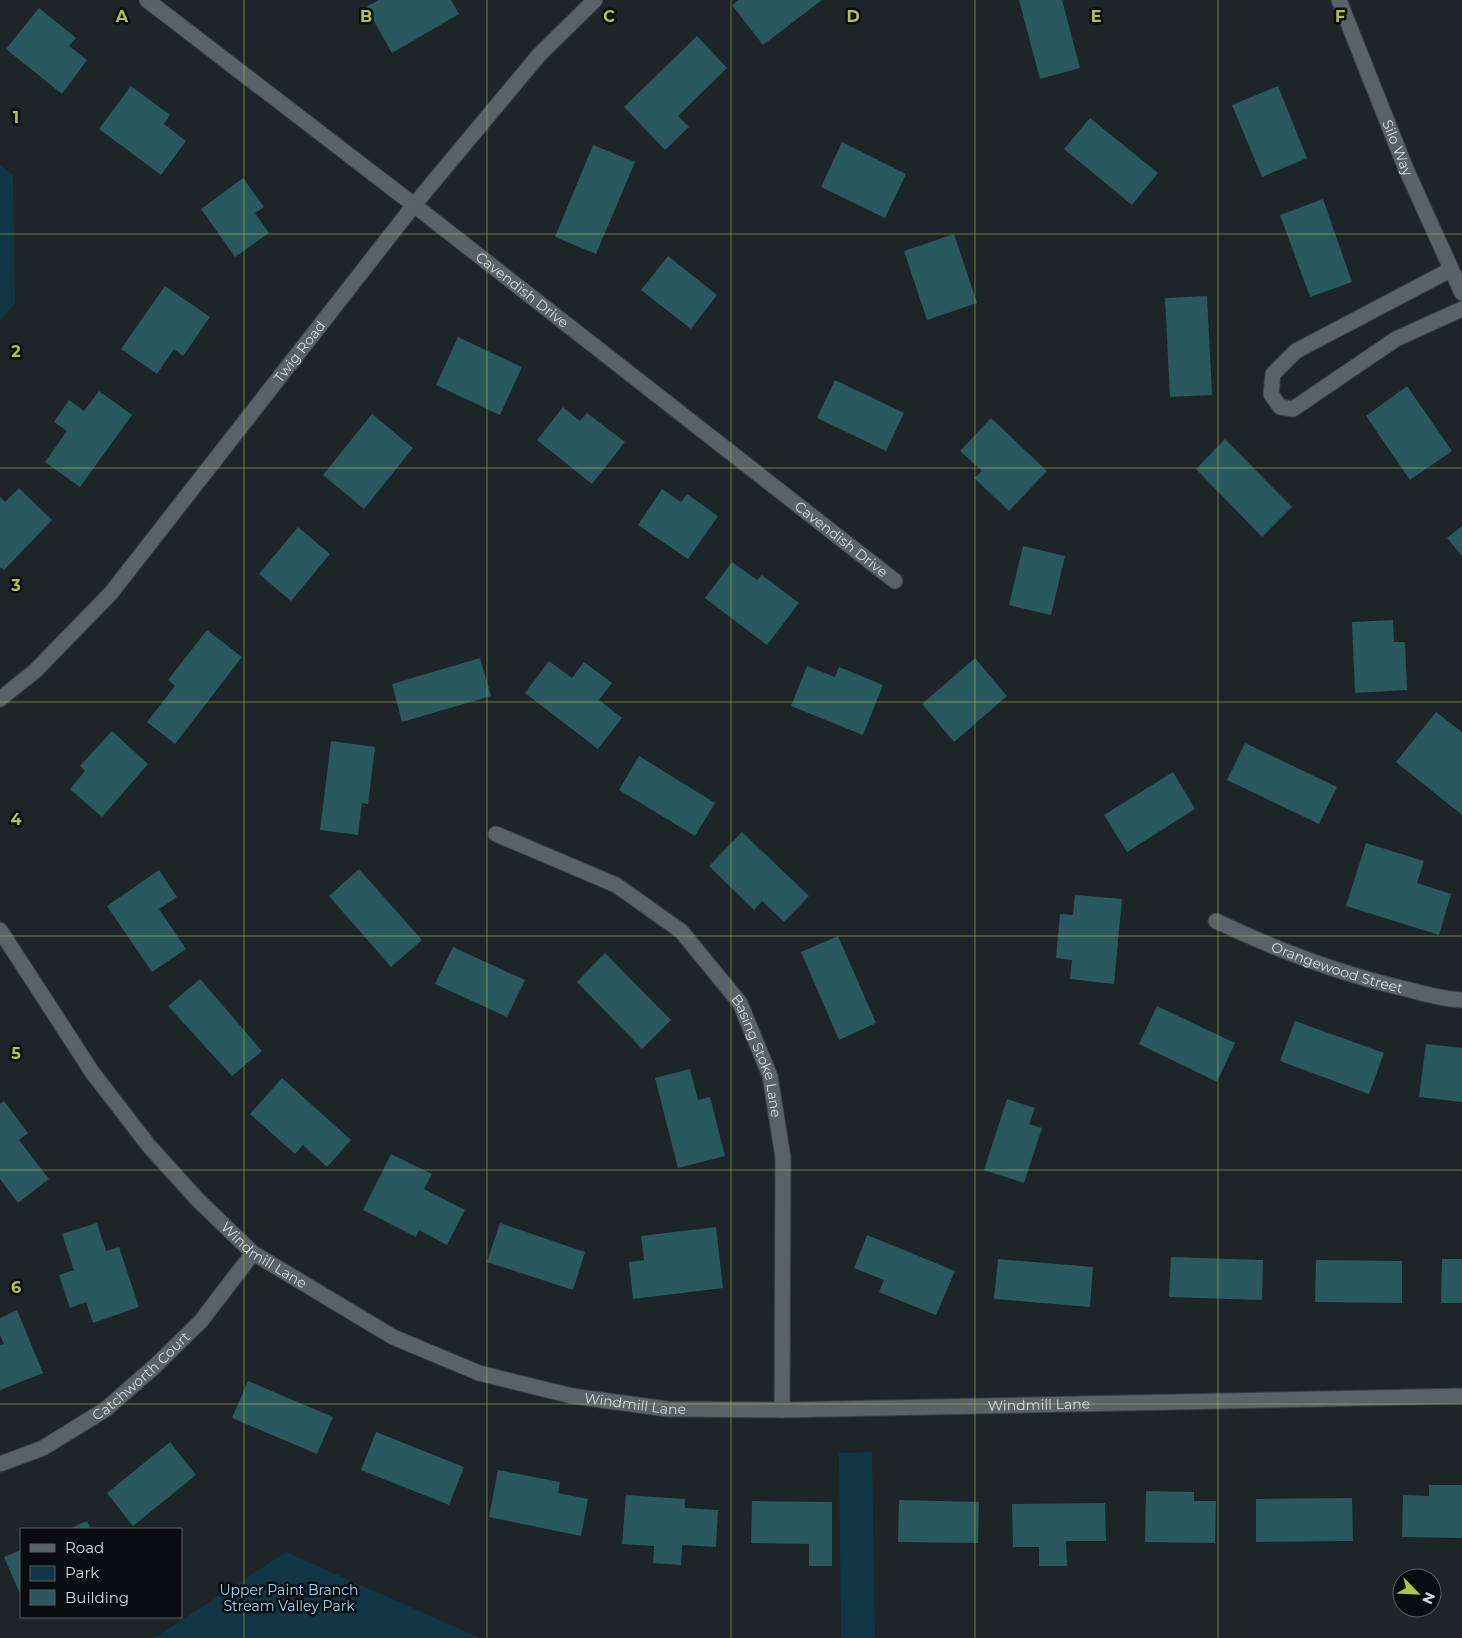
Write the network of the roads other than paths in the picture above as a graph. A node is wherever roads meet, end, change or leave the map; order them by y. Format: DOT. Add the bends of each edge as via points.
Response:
graph roads {
  1 [pos="147,0"];
  2 [pos="595,0"];
  3 [pos="1339,0"];
  4 [pos="414,205"];
  5 [pos="1450,270"];
  6 [pos="1462,293"];
  7 [pos="1462,309"];
  8 [pos="895,582"];
  9 [pos="0,699"];
  10 [pos="496,834"];
  11 [pos="1216,921"];
  12 [pos="0,930"];
  13 [pos="1462,1000"];
  14 [pos="253,1253"];
  15 [pos="1462,1396"];
  16 [pos="782,1410"];
  17 [pos="0,1464"];
  1 -- 4 [label="street, Cavendish Drive"];
  2 -- 4 [label="street, Twig Road" via="539,55"];
  3 -- 5 [label="street, Silo Way"];
  4 -- 8 [label="street, Cavendish Drive"];
  4 -- 9 [label="street, Twig Road" via="111,593 35,671"];
  5 -- 6 [label="street, Silo Way"];
  5 -- 7 [label="street" via="1296,351 1273,374 1271,394 1280,407 1293,409 1396,339"];
  10 -- 16 [label="street, Basing Stoke Lane" via="616,885 681,931 740,1003 770,1076 783,1158"];
  11 -- 13 [label="street, Orangewood Street" via="1273,948 1379,983"];
  12 -- 14 [label="street, Windmill Lane" via="92,1072 149,1146"];
  14 -- 16 [label="street, Windmill Lane" via="392,1337 479,1373 572,1396 668,1409"];
  14 -- 17 [label="street, Catchworth Court" via="201,1321 106,1409 43,1448"];
  15 -- 16 [label="street, Windmill Lane"];
}
